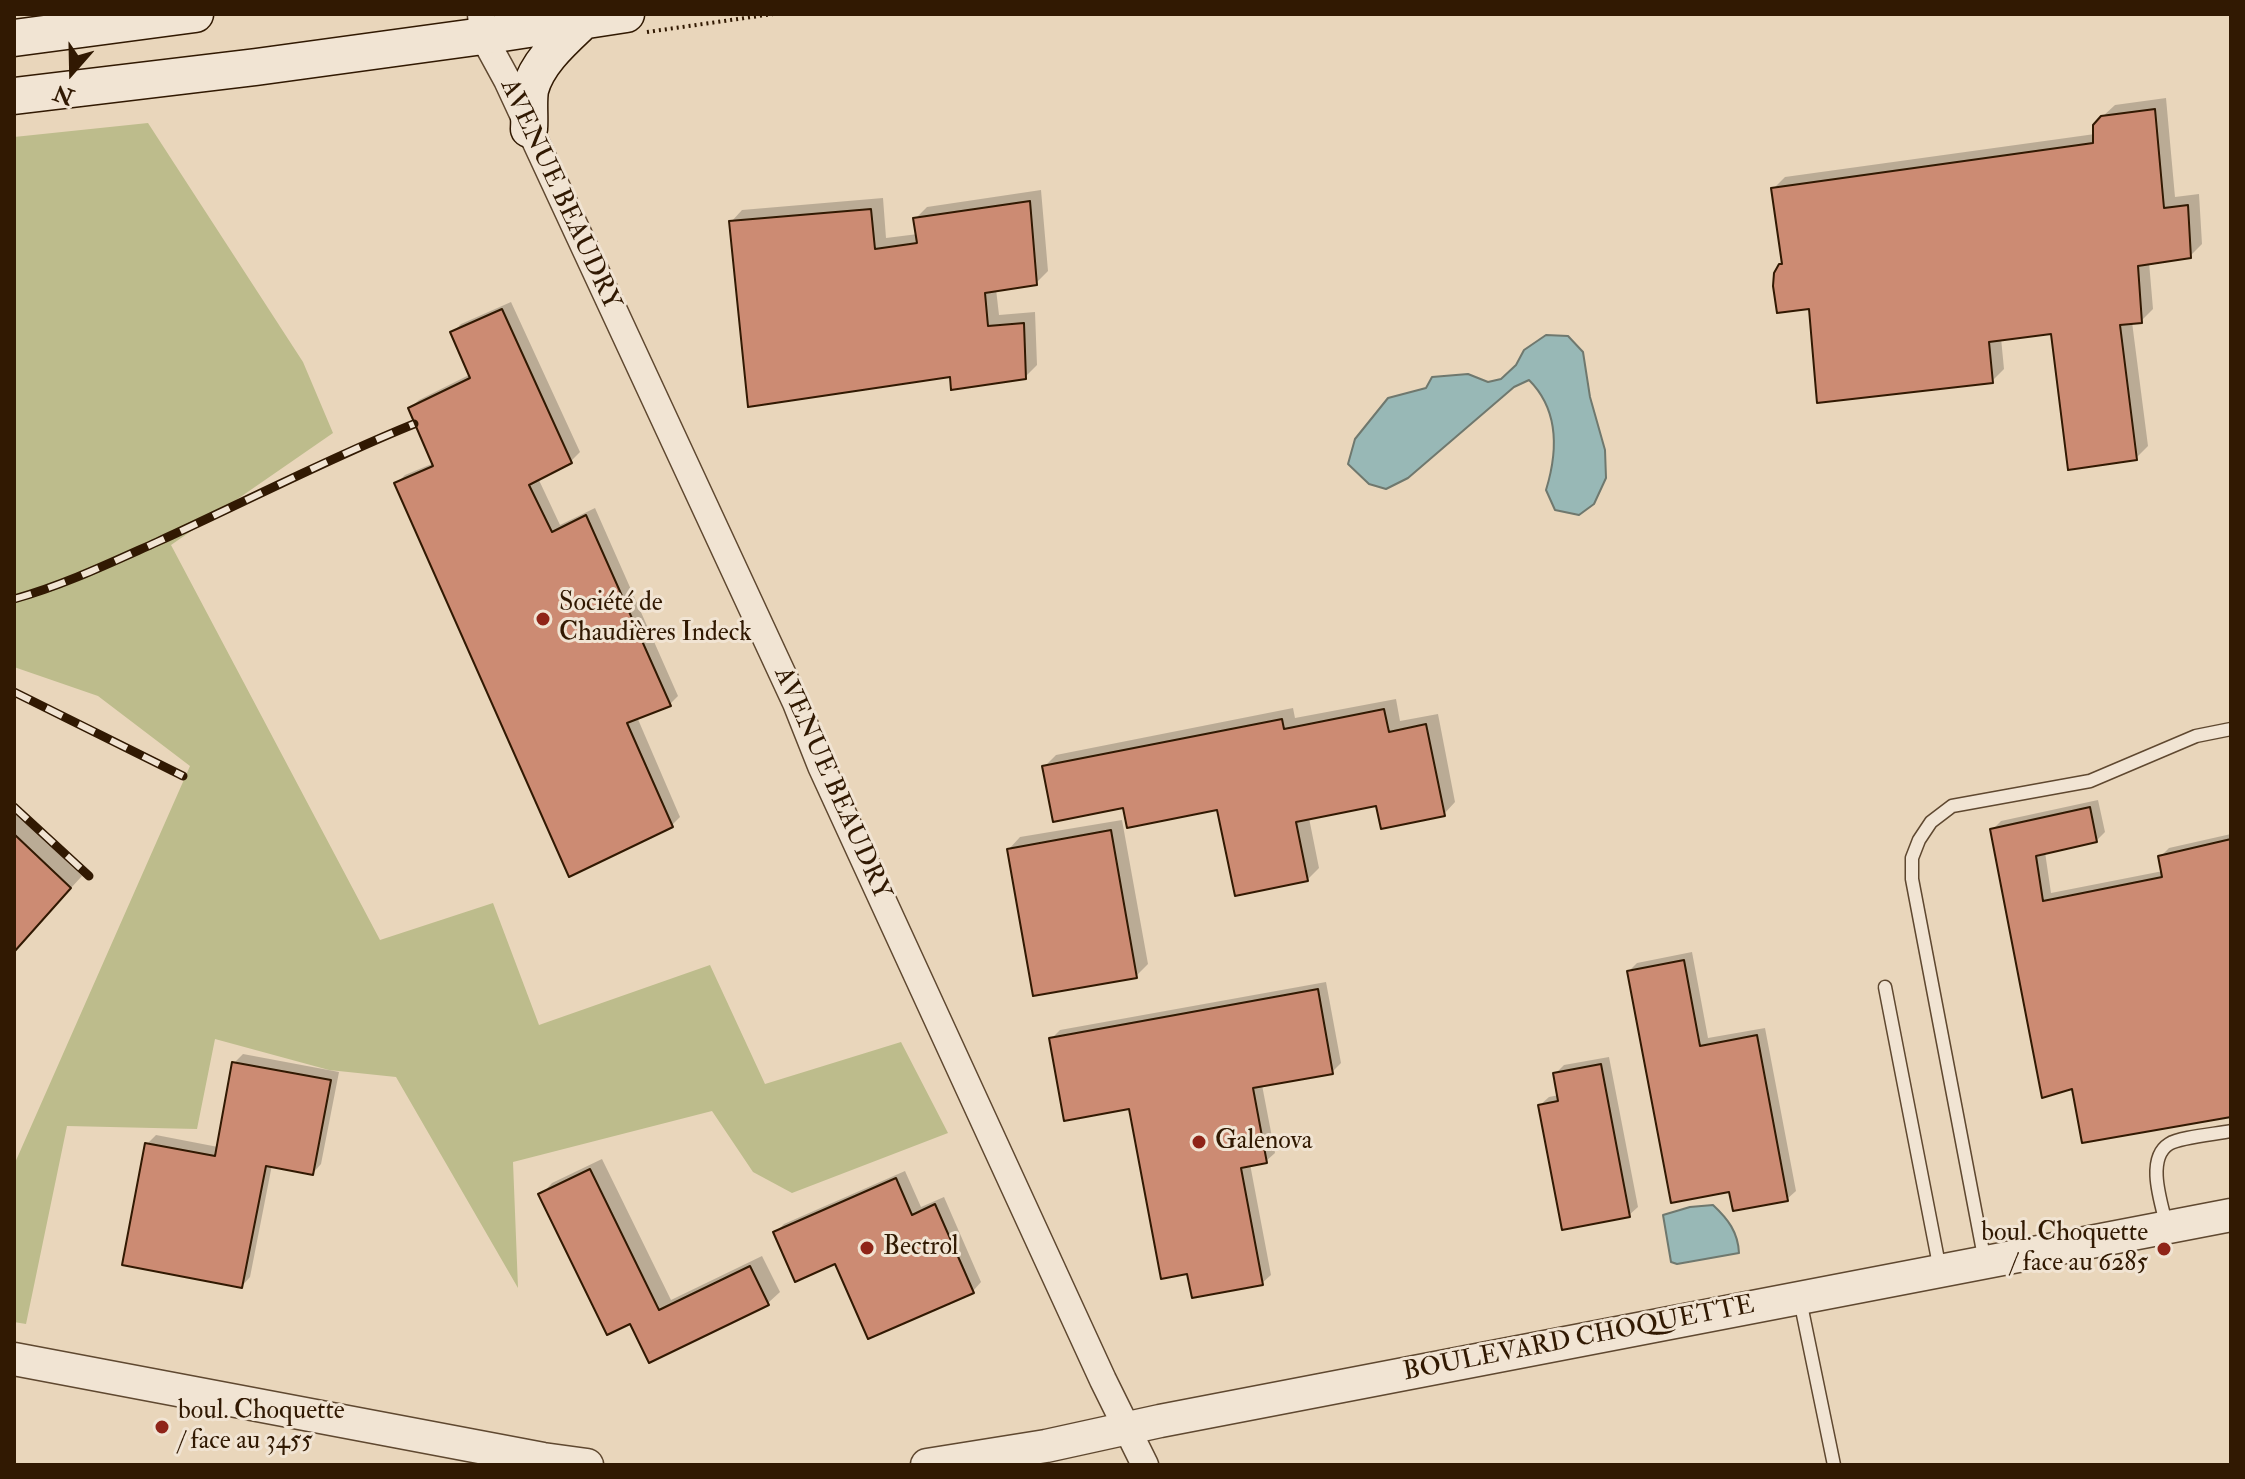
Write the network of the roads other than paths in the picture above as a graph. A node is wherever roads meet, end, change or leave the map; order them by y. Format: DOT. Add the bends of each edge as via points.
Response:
graph roads {
  1 [pos="195,14"];
  2 [pos="626,14"];
  3 [pos="584,20"];
  4 [pos="482,25"];
  5 [pos="14,38"];
  6 [pos="14,96"];
  7 [pos="529,129"];
  8 [pos="2231,729"];
  9 [pos="1885,987"];
  10 [pos="2231,1131"];
  11 [pos="2231,1215"];
  12 [pos="2167,1227"];
  13 [pos="1985,1262"];
  14 [pos="1940,1270"];
  15 [pos="1800,1297"];
  16 [pos="14,1359"];
  17 [pos="1127,1428"];
  18 [pos="587,1465"];
  19 [pos="927,1465"];
  20 [pos="1145,1465"];
  21 [pos="1834,1465"];
  1 -- 5 [label="main road"];
  2 -- 3 [label="main road"];
  3 -- 4 [label="main road"];
  3 -- 7 [label="main road" via="552,49 530,90"];
  4 -- 6 [label="main road" via="256,67"];
  4 -- 7 [label="street, AVENUE BEAUDRY"];
  7 -- 17 [label="street, AVENUE BEAUDRY"];
  8 -- 13 [label="lane" via="2196,736 2090,781 1952,806 1919,840 1912,879"];
  9 -- 14 [label="lane"];
  10 -- 12 [label="lane" via="2171,1142 2162,1149 2156,1178"];
  11 -- 12 [label="street, BOULEVARD CHOQUETTE"];
  12 -- 13 [label="street, BOULEVARD CHOQUETTE"];
  13 -- 14 [label="street, BOULEVARD CHOQUETTE"];
  14 -- 15 [label="street, BOULEVARD CHOQUETTE"];
  15 -- 17 [label="street, BOULEVARD CHOQUETTE"];
  15 -- 21 [label="lane"];
  16 -- 18 [label="street"];
  17 -- 19 [label="street, BOULEVARD CHOQUETTE"];
  17 -- 20 [label="street, AVENUE BEAUDRY"];
}
